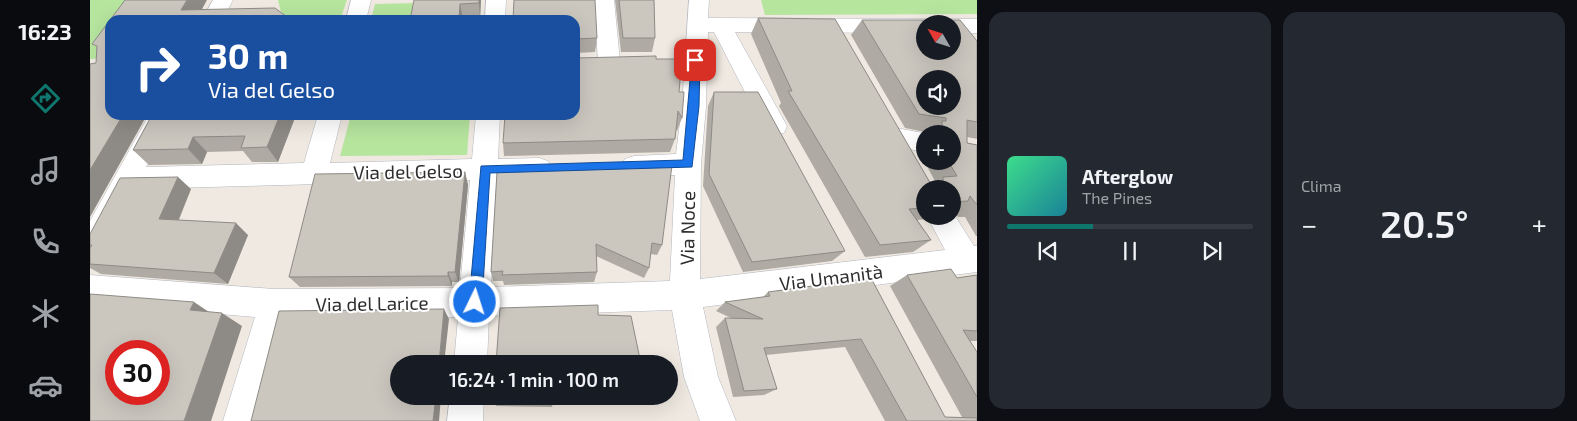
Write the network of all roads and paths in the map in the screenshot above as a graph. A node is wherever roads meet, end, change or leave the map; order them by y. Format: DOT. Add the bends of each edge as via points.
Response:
graph roads {
  1 [pos="223,0"];
  2 [pos="361,0"];
  3 [pos="496,0"];
  4 [pos="604,0"];
  5 [pos="215,15"];
  6 [pos="357,15"];
  7 [pos="495,15"];
  8 [pos="705,17"];
  9 [pos="832,25"];
  10 [pos="916,26"];
  11 [pos="961,26"];
  12 [pos="977,26"];
  13 [pos="847,51"];
  14 [pos="610,61"];
  15 [pos="158,120"];
  16 [pos="329,120"];
  17 [pos="488,120"];
  18 [pos="916,139"];
  19 [pos="786,145"];
  20 [pos="911,163"];
  21 [pos="688,164"];
  22 [pos="610,166"];
  23 [pos="562,167"];
  24 [pos="485,169"];
  25 [pos="314,173"];
  26 [pos="128,178"];
  27 [pos="947,225"];
  28 [pos="90,248"];
  29 [pos="842,248"];
  30 [pos="971,260"];
  31 [pos="867,282"];
  32 [pos="90,289"];
  33 [pos="685,295"];
  34 [pos="475,302"];
  35 [pos="274,304"];
  36 [pos="471,355"];
  37 [pos="466,405"];
  38 [pos="241,421"];
  39 [pos="465,421"];
  40 [pos="718,421"];
  1 -- 5 [label="street"];
  2 -- 6 [label="street"];
  3 -- 7 [label="street"];
  4 -- 14 [label="street"];
  8 -- 9 [label="street"];
  8 -- 19 [label="street"];
  8 -- 21 [label="street, Via Noce" via="686,60 694,106"];
  9 -- 10 [label="street"];
  9 -- 13 [label="street"];
  11 -- 12 [label="street"];
  15 -- 26 [label="street"];
  16 -- 25 [label="street"];
  17 -- 24 [label="street"];
  18 -- 20 [label="street" via="891,129"];
  21 -- 22 [label="street"];
  21 -- 33 [label="street, Via Noce"];
  23 -- 24 [label="street, Via del Gelso"];
  24 -- 25 [label="street, Via del Gelso"];
  24 -- 34 [label="street"];
  25 -- 26 [label="street, Via del Gelso"];
  26 -- 28 [label="street"];
  27 -- 30 [label="street"];
  29 -- 31 [label="street"];
  30 -- 31 [label="street, Via Umanità"];
  31 -- 33 [label="street, Via Umanità"];
  32 -- 35 [label="street, Via del Larice"];
  33 -- 34 [label="street, Via del Larice"];
  33 -- 40 [label="street, Via Noce" via="701,377"];
  34 -- 35 [label="street, Via del Larice"];
  34 -- 36 [label="street"];
  35 -- 38 [label="street"];
  37 -- 39 [label="street"];
}
